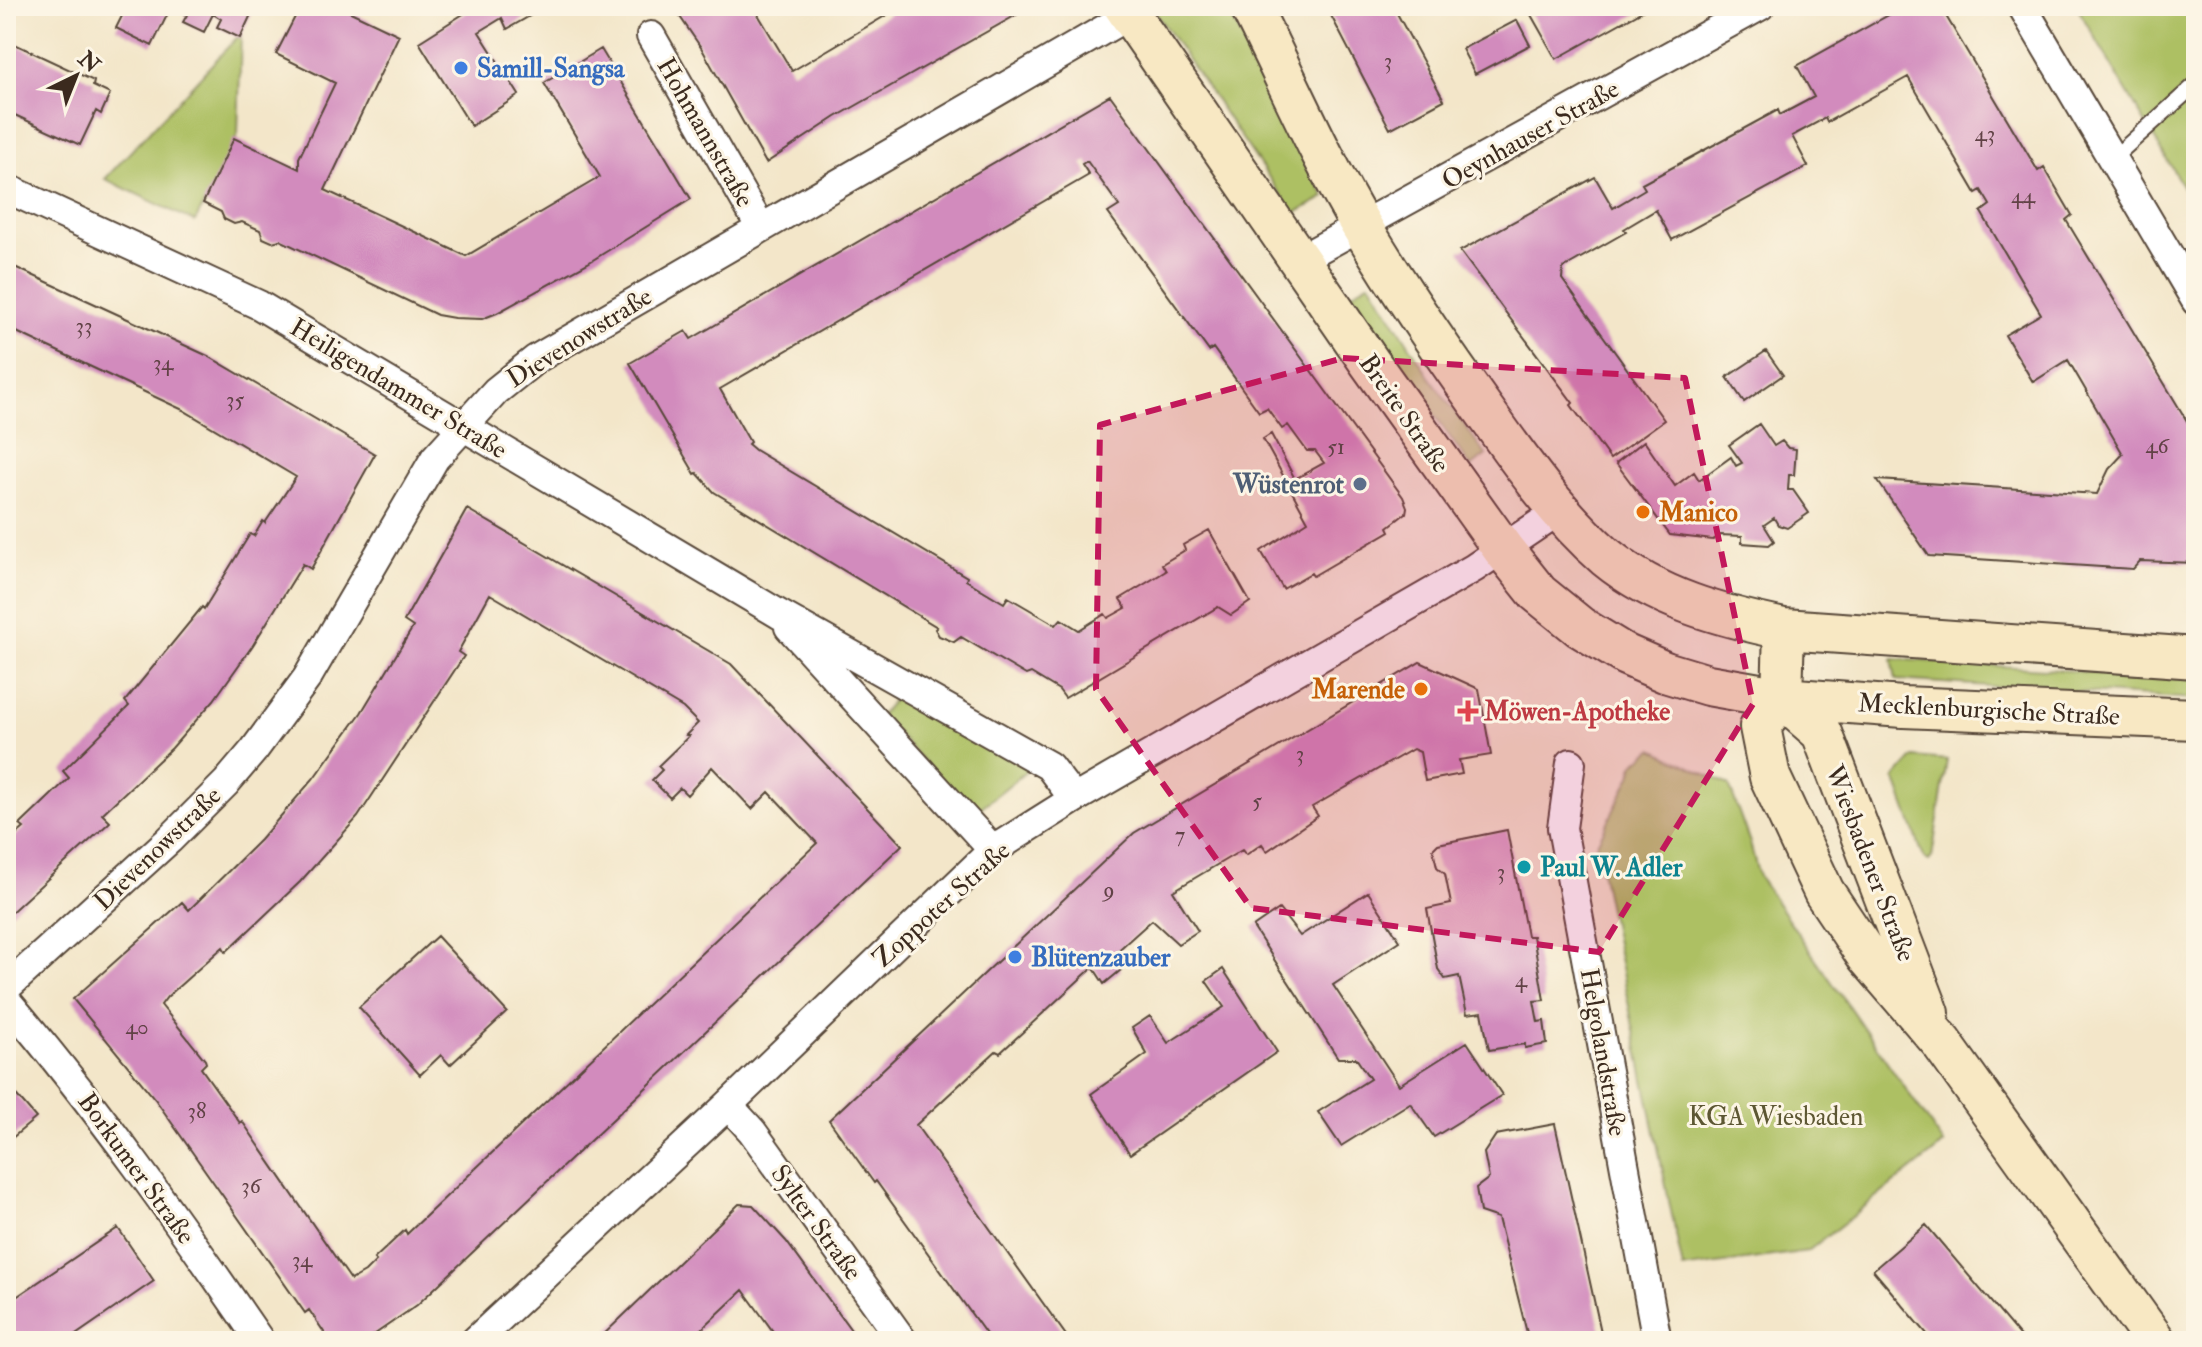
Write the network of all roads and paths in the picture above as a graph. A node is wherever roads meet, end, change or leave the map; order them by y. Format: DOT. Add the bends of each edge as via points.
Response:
graph roads {
  1 [pos="1250,6"];
  2 [pos="1760,6"];
  3 [pos="2022,6"];
  4 [pos="1127,10"];
  5 [pos="651,36"];
  6 [pos="2196,84"];
  7 [pos="2111,160"];
  8 [pos="6,188"];
  9 [pos="1361,226"];
  10 [pos="761,228"];
  11 [pos="1299,260"];
  12 [pos="2196,301"];
  13 [pos="462,426"];
  14 [pos="1560,510"];
  15 [pos="1503,549"];
  16 [pos="779,614"];
  17 [pos="1784,629"];
  18 [pos="2196,658"];
  19 [pos="1782,698"];
  20 [pos="2196,719"];
  21 [pos="1571,763"];
  22 [pos="1074,799"];
  23 [pos="993,850"];
  24 [pos="6,988"];
  25 [pos="6,1000"];
  26 [pos="1941,1042"];
  27 [pos="728,1105"];
  28 [pos="260,1341"];
  29 [pos="475,1341"];
  30 [pos="903,1341"];
  31 [pos="1657,1341"];
  32 [pos="2155,1341"];
  1 -- 9 [label="main road"];
  2 -- 9 [label="street, Oeynhauser Straße"];
  3 -- 7 [label="street"];
  4 -- 10 [label="street, Dievenowstraße"];
  4 -- 11 [label="main road, Breite Straße"];
  5 -- 10 [label="street, Hohmannstraße"];
  6 -- 7 [label="lane"];
  7 -- 12 [label="street"];
  8 -- 13 [label="street, Heiligendammer Straße" via="259,305"];
  9 -- 11 [label="street, Oeynhauser Straße"];
  9 -- 14 [label="main road" via="1453,367"];
  10 -- 13 [label="street, Dievenowstraße" via="536,359"];
  11 -- 15 [label="main road, Breite Straße"];
  13 -- 16 [label="street, Heiligendammer Straße"];
  13 -- 24 [label="street, Dievenowstraße" via="424,474 307,678 254,750 169,840"];
  14 -- 15 [label="street, Zoppoter Straße"];
  14 -- 17 [label="main road" via="1607,557 1642,581 1715,614"];
  15 -- 19 [label="main road, Breite Straße" via="1538,593 1626,655 1685,679"];
  15 -- 22 [label="street, Zoppoter Straße"];
  16 -- 22 [label="street, Heiligendammer Straße" via="1049,766"];
  16 -- 23 [label="street, Heiligendammer Straße"];
  17 -- 18 [label="main road"];
  17 -- 19 [label="main road"];
  19 -- 20 [label="main road, Mecklenburgische Straße"];
  19 -- 26 [label="main road, Wiesbadener Straße" via="1822,733"];
  19 -- 26 [label="main road, Wiesbadener Straße" via="1760,727 1770,777 1795,832 1824,892 1867,956"];
  21 -- 31 [label="street, Helgolandstraße" via="1562,828"];
  22 -- 23 [label="street, Zoppoter Straße"];
  23 -- 27 [label="street, Zoppoter Straße"];
  25 -- 28 [label="street, Borkumer Straße" via="169,1208"];
  26 -- 32 [label="main road, Wiesbadener Straße"];
  27 -- 29 [label="street, Zoppoter Straße"];
  27 -- 30 [label="street, Sylter Straße"];
}
